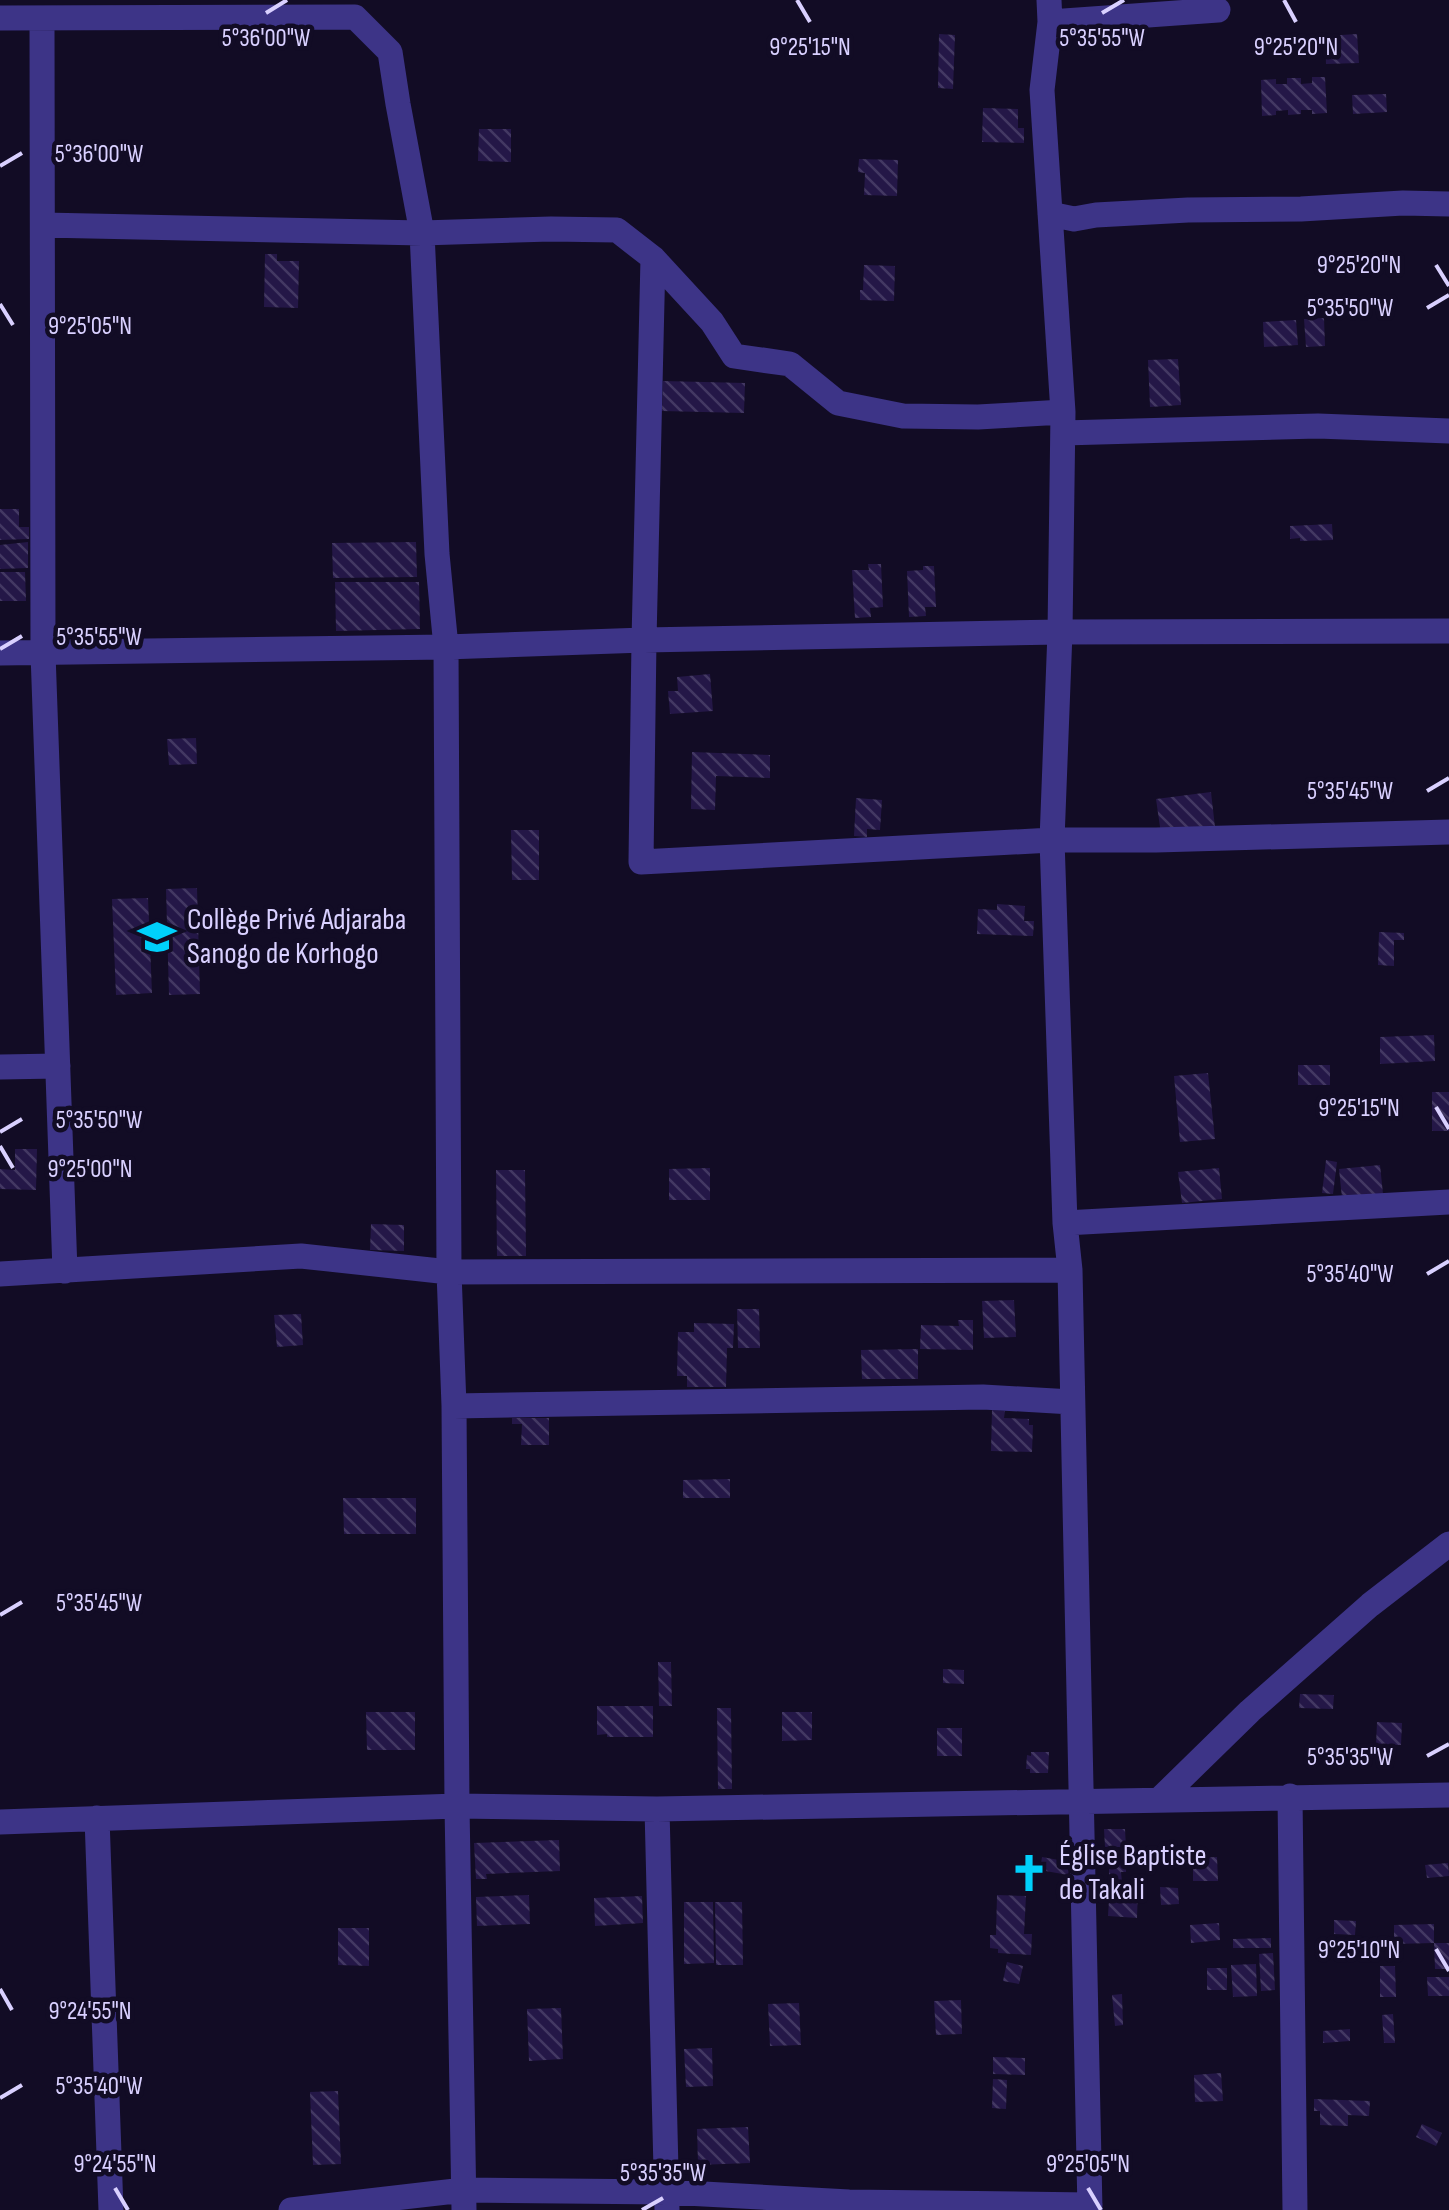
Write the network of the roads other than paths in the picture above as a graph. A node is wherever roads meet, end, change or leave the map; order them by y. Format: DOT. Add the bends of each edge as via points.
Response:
graph roads {
  1 [pos="363,9"];
  2 [pos="1218,10"];
  3 [pos="1050,11"];
  4 [pos="0,18"];
  5 [pos="42,18"];
  6 [pos="1449,204"];
  7 [pos="1050,214"];
  8 [pos="43,225"];
  9 [pos="422,234"];
  10 [pos="653,258"];
  11 [pos="1063,422"];
  12 [pos="1449,432"];
  13 [pos="1449,631"];
  14 [pos="1060,632"];
  15 [pos="644,640"];
  16 [pos="446,647"];
  17 [pos="0,653"];
  18 [pos="44,653"];
  19 [pos="1449,832"];
  20 [pos="1052,840"];
  21 [pos="58,1066"];
  22 [pos="0,1067"];
  23 [pos="1449,1202"];
  24 [pos="1065,1222"];
  25 [pos="1070,1270"];
  26 [pos="65,1271"];
  27 [pos="449,1272"];
  28 [pos="0,1274"];
  29 [pos="1072,1402"];
  30 [pos="454,1406"];
  31 [pos="1449,1544"];
  32 [pos="1449,1795"];
  33 [pos="1290,1796"];
  34 [pos="1160,1800"];
  35 [pos="1081,1802"];
  36 [pos="457,1806"];
  37 [pos="657,1809"];
  38 [pos="97,1818"];
  39 [pos="0,1822"];
  40 [pos="464,2200"];
  41 [pos="667,2201"];
  42 [pos="1090,2208"];
  43 [pos="112,2210"];
  44 [pos="291,2210"];
  45 [pos="1295,2210"];
  1 -- 5 [label="street"];
  1 -- 9 [label="street" via="390,52"];
  2 -- 3 [label="street"];
  3 -- 7 [label="street" via="1042,90"];
  4 -- 5 [label="street"];
  5 -- 8 [label="street"];
  6 -- 7 [label="street" via="1074,219"];
  7 -- 11 [label="street"];
  8 -- 9 [label="street"];
  8 -- 18 [label="street"];
  9 -- 10 [label="street" via="617,230"];
  9 -- 16 [label="street"];
  10 -- 11 [label="street" via="734,356 790,364 838,404 903,416"];
  10 -- 15 [label="street"];
  11 -- 12 [label="street"];
  11 -- 14 [label="street"];
  13 -- 14 [label="street"];
  14 -- 15 [label="street"];
  14 -- 20 [label="street"];
  15 -- 16 [label="street"];
  15 -- 20 [label="street" via="642,862"];
  16 -- 18 [label="street"];
  16 -- 27 [label="street"];
  17 -- 18 [label="street"];
  18 -- 21 [label="street"];
  19 -- 20 [label="street"];
  20 -- 24 [label="street"];
  21 -- 22 [label="street"];
  21 -- 26 [label="street"];
  23 -- 24 [label="street"];
  24 -- 25 [label="street"];
  25 -- 27 [label="street"];
  25 -- 29 [label="street"];
  26 -- 27 [label="street" via="301,1256"];
  26 -- 28 [label="street"];
  27 -- 30 [label="street"];
  29 -- 30 [label="street" via="983,1396"];
  29 -- 35 [label="street"];
  30 -- 36 [label="street"];
  31 -- 34 [label="street" via="1250,1711"];
  32 -- 33 [label="street"];
  33 -- 34 [label="street"];
  33 -- 45 [label="street"];
  34 -- 35 [label="street"];
  35 -- 37 [label="street"];
  35 -- 42 [label="street"];
  36 -- 37 [label="street"];
  36 -- 38 [label="street"];
  36 -- 40 [label="street"];
  37 -- 41 [label="street"];
  38 -- 39 [label="street"];
  38 -- 43 [label="street"];
  40 -- 41 [label="street"];
  40 -- 44 [label="street"];
  41 -- 42 [label="street"];
}
